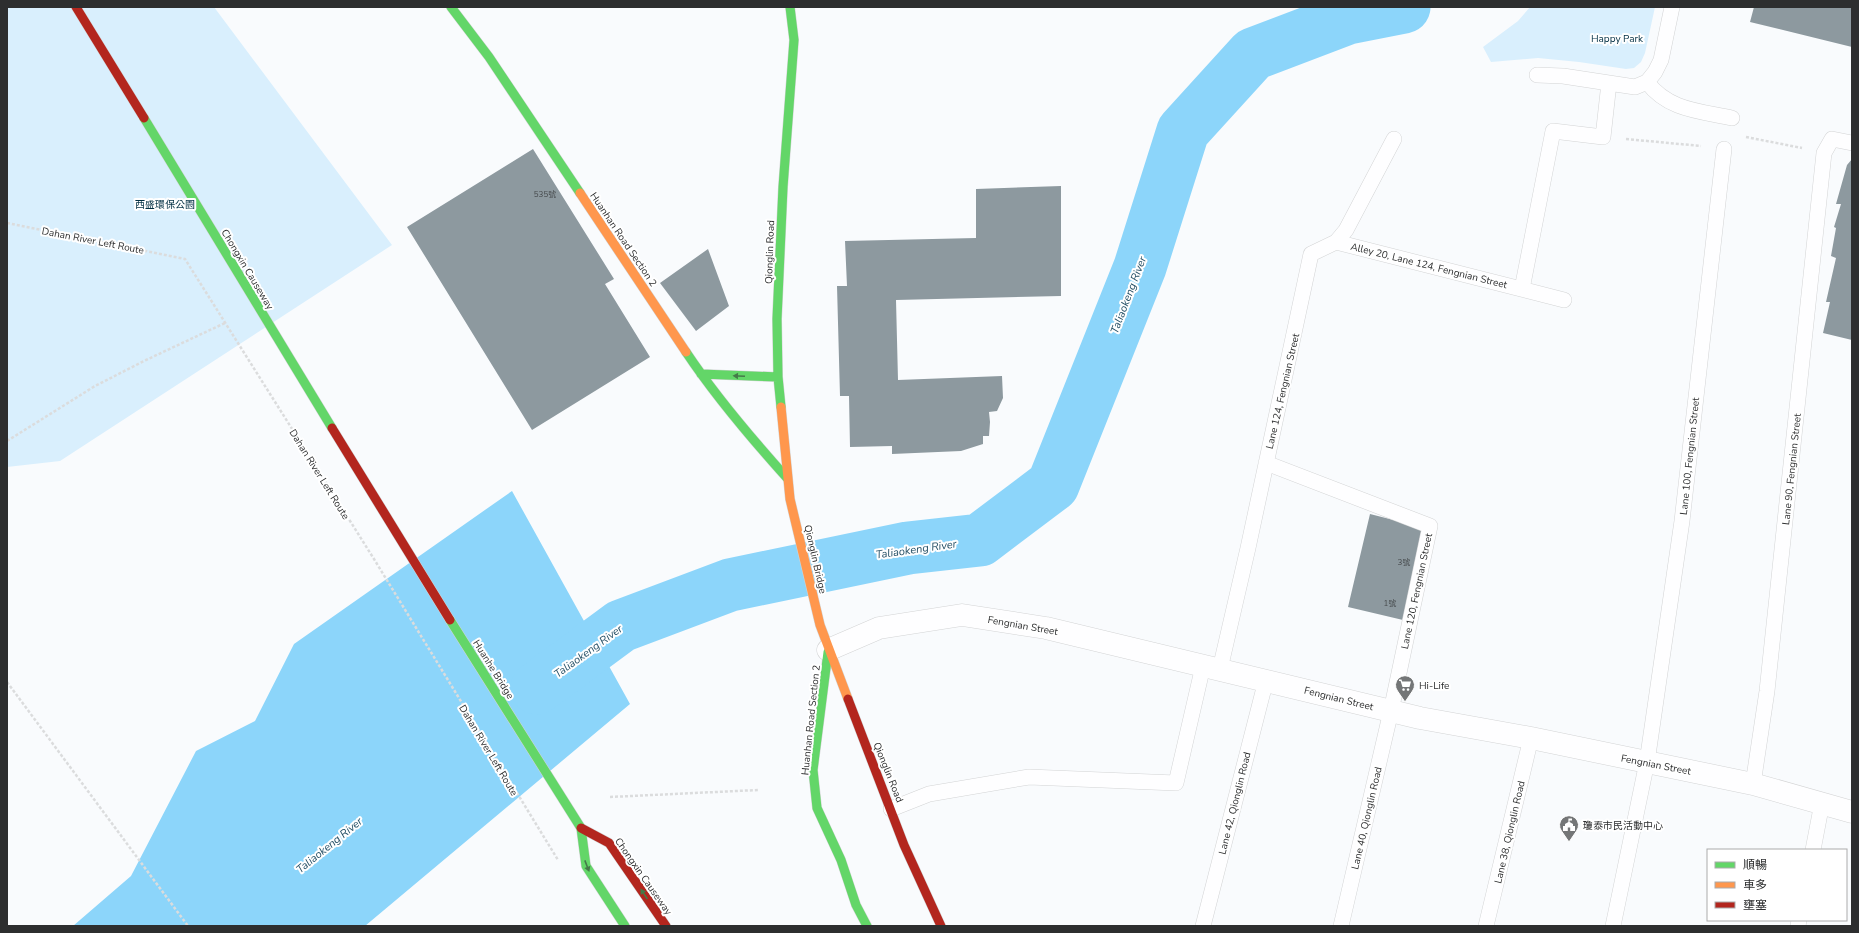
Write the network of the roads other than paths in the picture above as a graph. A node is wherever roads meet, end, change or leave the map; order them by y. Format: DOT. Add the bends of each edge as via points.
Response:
graph roads {
  1 [pos="76,7"];
  2 [pos="451,7"];
  3 [pos="790,7"];
  4 [pos="802,7"];
  5 [pos="1672,7"];
  6 [pos="794,40"];
  7 [pos="1537,76"];
  8 [pos="1647,82"];
  9 [pos="1609,83"];
  10 [pos="1732,118"];
  11 [pos="1394,139"];
  12 [pos="1852,143"];
  13 [pos="1724,148"];
  14 [pos="1336,242"];
  15 [pos="1522,289"];
  16 [pos="1564,300"];
  17 [pos="701,374"];
  18 [pos="778,377"];
  19 [pos="1266,463"];
  20 [pos="787,478"];
  21 [pos="790,499"];
  22 [pos="401,542"];
  23 [pos="820,625"];
  24 [pos="828,650"];
  25 [pos="1212,667"];
  26 [pos="1266,680"];
  27 [pos="1391,711"];
  28 [pos="1531,738"];
  29 [pos="1647,762"];
  30 [pos="1753,784"];
  31 [pos="1822,803"];
  32 [pos="569,809"];
  33 [pos="892,809"];
  34 [pos="1852,812"];
  35 [pos="581,828"];
  36 [pos="1813,849"];
  37 [pos="625,926"];
  38 [pos="666,926"];
  39 [pos="867,926"];
  40 [pos="941,926"];
  41 [pos="1204,926"];
  42 [pos="1342,926"];
  43 [pos="1486,926"];
  44 [pos="1613,926"];
  1 -- 22 [label="street, Chongxin Causeway"];
  2 -- 17 [label="street, Huanhan Road Section 2" via="489,57"];
  3 -- 6 [label="street, Qionglin Road"];
  4 -- 6 [label="street"];
  5 -- 8 [label="lane" via="1661,60"];
  6 -- 18 [label="street, Qionglin Road" via="783,187"];
  7 -- 9 [label="lane" via="1563,76"];
  8 -- 9 [label="lane" via="1635,87"];
  8 -- 10 [label="lane" via="1666,101"];
  9 -- 15 [label="lane" via="1602,137 1553,131"];
  11 -- 14 [label="lane, Lane 124, Fengnian Street" via="1346,230"];
  12 -- 30 [label="lane, Lane 90, Fengnian Street" via="1832,139 1824,153 1768,691"];
  13 -- 29 [label="lane, Lane 100, Fengnian Street" via="1682,521"];
  14 -- 15 [label="lane, Alley 20, Lane 124, Fengnian Street"];
  14 -- 19 [label="lane, Lane 124, Fengnian Street" via="1311,254"];
  15 -- 16 [label="lane, Alley 20, Lane 124, Fengnian Street"];
  18 -- 17 [label="street, one-way"];
  17 -- 20 [label="street, Huanhan Road Section 2" via="751,438"];
  18 -- 20 [label="street, Qionglin Road"];
  19 -- 25 [label="lane, Lane 124, Fengnian Street"];
  19 -- 27 [label="lane, Lane 120, Fengnian Street" via="1430,526"];
  20 -- 21 [label="street, Qionglin Road"];
  21 -- 23 [label="street, Qionglin Bridge"];
  22 -- 32 [label="street, Huanhe Bridge"];
  23 -- 24 [label="street, Qionglin Road"];
  24 -- 25 [label="street, Fengnian Street" via="879,628 962,615 1046,628"];
  24 -- 33 [label="street, Qionglin Road"];
  24 -- 39 [label="street, Huanhan Road Section 2" via="813,770 817,808"];
  25 -- 26 [label="street, Fengnian Street"];
  25 -- 33 [label="lane, Lane 124, Fengnian Street" via="1176,783 1029,777 929,794"];
  26 -- 27 [label="street, Fengnian Street"];
  26 -- 41 [label="lane, Lane 42, Qionglin Road"];
  27 -- 28 [label="street, Fengnian Street"];
  27 -- 42 [label="lane, Lane 40, Qionglin Road"];
  28 -- 29 [label="street, Fengnian Street"];
  28 -- 43 [label="lane, Lane 38, Qionglin Road"];
  29 -- 30 [label="street, Fengnian Street"];
  29 -- 44 [label="lane, Lane 100, Fengnian Street"];
  30 -- 31 [label="street, Fengnian Street"];
  31 -- 34 [label="street, Fengnian Street"];
  31 -- 36 [label="lane"];
  32 -- 35 [label="street, Chongxin Causeway"];
  33 -- 40 [label="street, Qionglin Road" via="904,845"];
  35 -- 37 [label="street, Chongxin Causeway, one-way" via="586,866"];
  38 -- 35 [label="street, Chongxin Causeway, one-way" via="609,843"];
}
